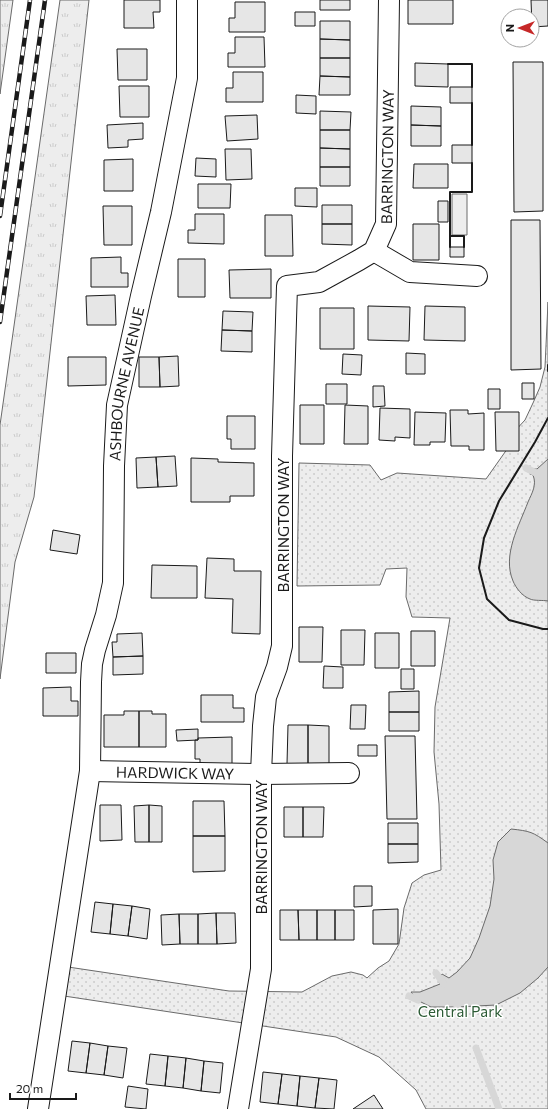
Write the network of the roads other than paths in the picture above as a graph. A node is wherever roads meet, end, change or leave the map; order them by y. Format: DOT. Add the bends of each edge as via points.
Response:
graph roads {
  1 [pos="188,0"];
  2 [pos="389,0"];
  3 [pos="374,251"];
  4 [pos="477,276"];
  5 [pos="90,771"];
  6 [pos="349,773"];
  7 [pos="261,774"];
  8 [pos="38,1109"];
  9 [pos="238,1109"];
  1 -- 5 [label="street, ASHBOURNE AVENUE" via="187,78 161,212 117,405 113,583 92,664"];
  2 -- 3 [label="street, BARRINGTON WAY" via="386,224"];
  3 -- 4 [label="street" via="410,272"];
  3 -- 7 [label="street, BARRINGTON WAY" via="319,282 287,286 282,456 282,646 266,697"];
  5 -- 7 [label="street, HARDWICK WAY"];
  5 -- 8 [label="street, ASHBOURNE AVENUE"];
  6 -- 7 [label="street, HARDWICK WAY"];
  7 -- 9 [label="street, BARRINGTON WAY" via="261,969"];
}
